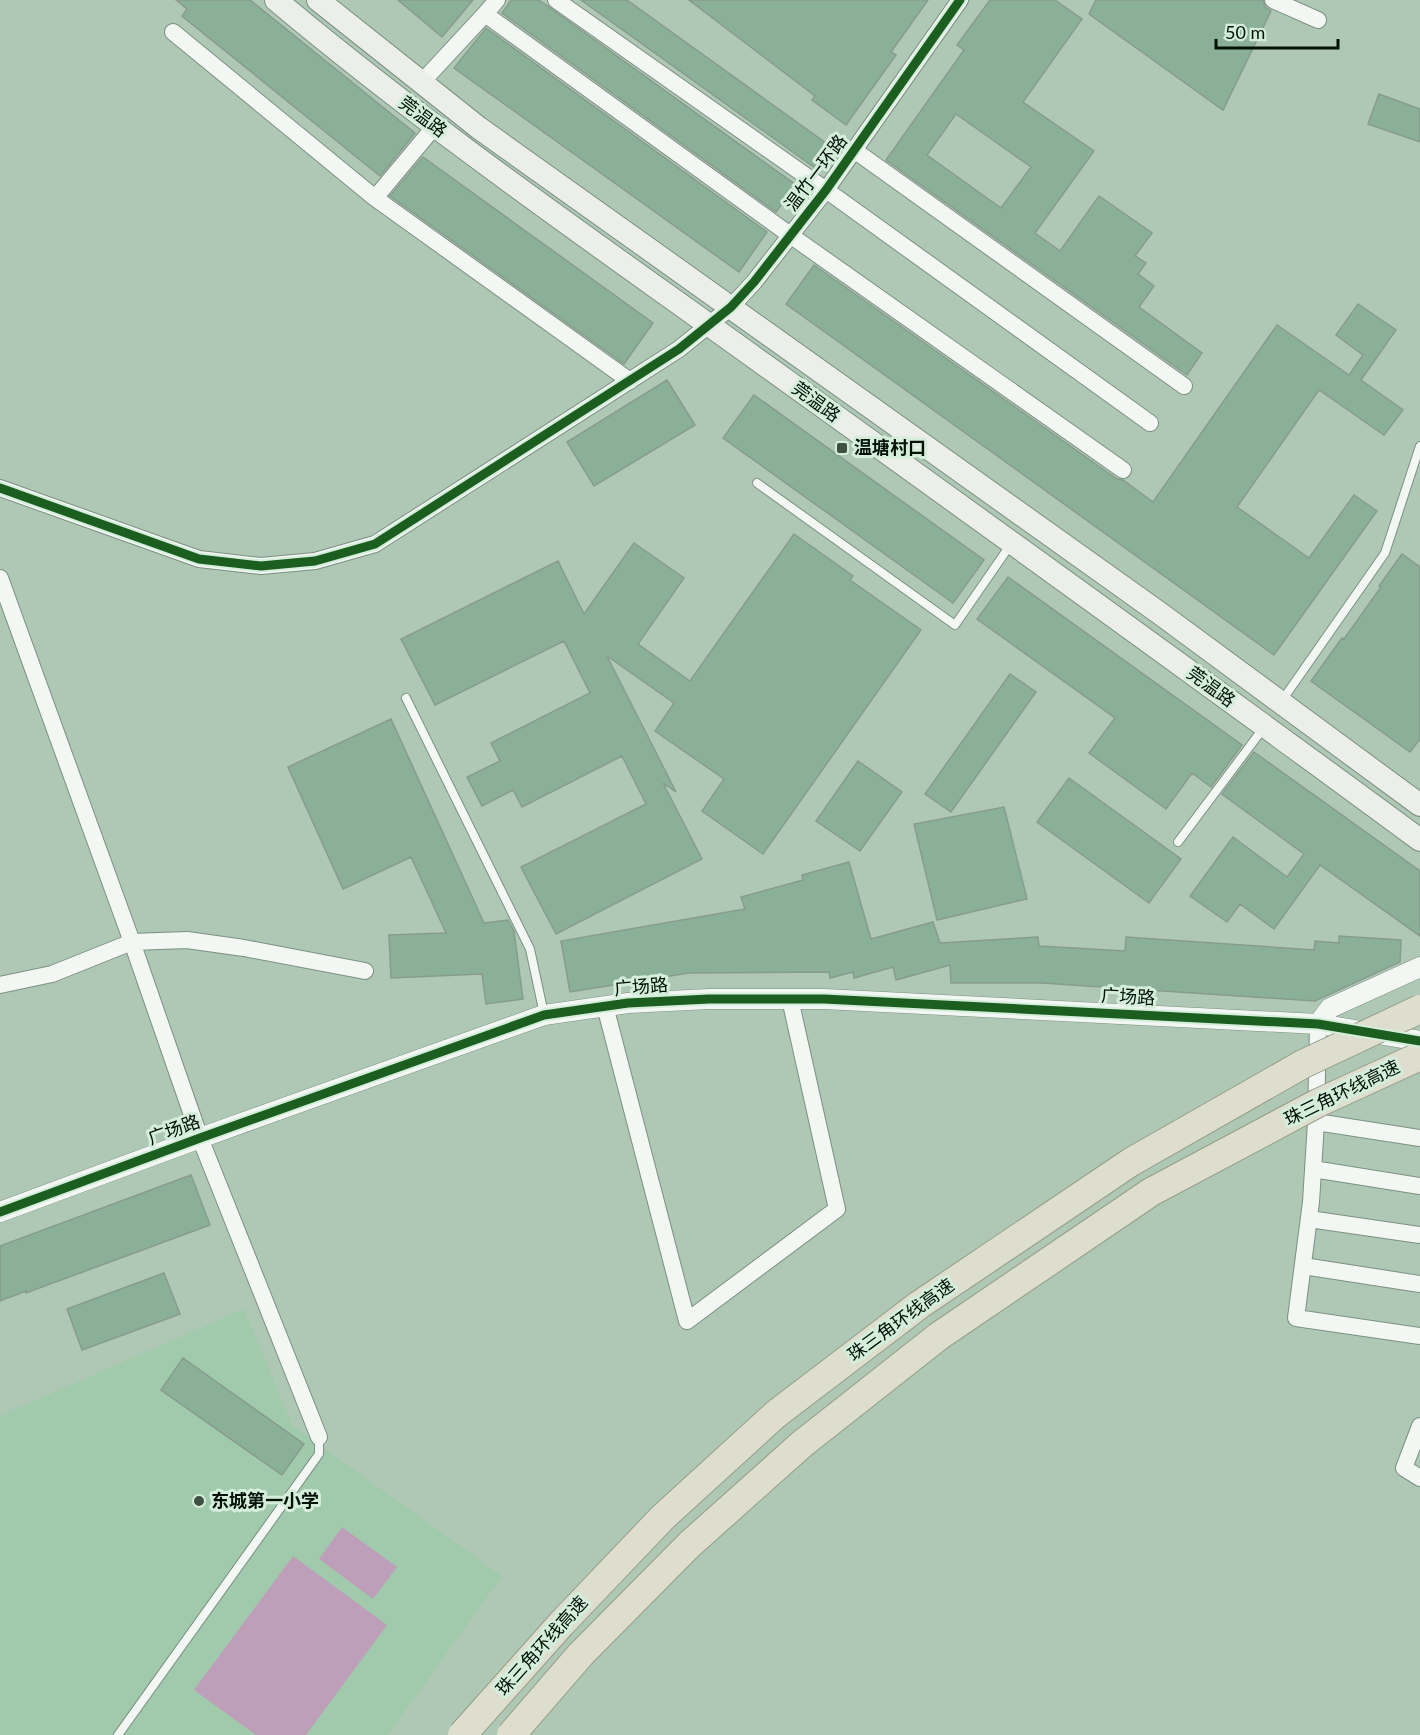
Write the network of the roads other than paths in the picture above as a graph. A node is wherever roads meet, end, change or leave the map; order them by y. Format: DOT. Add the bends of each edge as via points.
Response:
graph roads {
  1 [pos="276,0"];
  2 [pos="318,0"];
  3 [pos="556,0"];
  4 [pos="960,0"];
  5 [pos="1273,0"];
  6 [pos="492,4"];
  7 [pos="1318,20"];
  8 [pos="173,32"];
  9 [pos="422,82"];
  10 [pos="435,126"];
  11 [pos="854,150"];
  12 [pos="826,190"];
  13 [pos="375,198"];
  14 [pos="790,235"];
  15 [pos="731,307"];
  16 [pos="710,326"];
  17 [pos="630,381"];
  18 [pos="1184,386"];
  19 [pos="1150,423"];
  20 [pos="1420,446"];
  21 [pos="1124,470"];
  22 [pos="757,483"];
  23 [pos="0,488"];
  24 [pos="1011,544"];
  25 [pos="0,578"];
  26 [pos="406,698"];
  27 [pos="1280,703"];
  28 [pos="1265,726"];
  29 [pos="1420,805"];
  30 [pos="1420,840"];
  31 [pos="1178,842"];
  32 [pos="132,942"];
  33 [pos="1420,967"];
  34 [pos="365,971"];
  35 [pos="1420,980"];
  36 [pos="0,985"];
  37 [pos="790,999"];
  38 [pos="605,1006"];
  39 [pos="1420,1009"];
  40 [pos="544,1015"];
  41 [pos="1318,1024"];
  42 [pos="1420,1041"];
  43 [pos="1420,1056"];
  44 [pos="1316,1122"];
  45 [pos="200,1138"];
  46 [pos="1420,1138"];
  47 [pos="1313,1169"];
  48 [pos="1420,1186"];
  49 [pos="0,1212"];
  50 [pos="1309,1219"];
  51 [pos="1420,1235"];
  52 [pos="1303,1266"];
  53 [pos="1420,1284"];
  54 [pos="1420,1336"];
  55 [pos="1420,1426"];
  56 [pos="319,1437"];
  57 [pos="1420,1478"];
  58 [pos="118,1735"];
  59 [pos="462,1735"];
  60 [pos="511,1735"];
  1 -- 10 [label="main road, 莞温路"];
  2 -- 9 [label="main road, 莞温路"];
  3 -- 12 [label="street"];
  4 -- 11 [label="street, 温竹一环路"];
  5 -- 7 [label="street"];
  6 -- 9 [label="street"];
  6 -- 14 [label="street"];
  8 -- 13 [label="street"];
  9 -- 15 [label="main road, 莞温路" via="479,128"];
  10 -- 13 [label="street"];
  10 -- 16 [label="main road, 莞温路"];
  11 -- 12 [label="street, 温竹一环路"];
  11 -- 18 [label="street"];
  12 -- 14 [label="street, 温竹一环路"];
  12 -- 19 [label="street"];
  13 -- 17 [label="street"];
  14 -- 15 [label="street, 温竹一环路"];
  14 -- 21 [label="street"];
  15 -- 16 [label="street, 温竹一环路"];
  15 -- 27 [label="main road, 莞温路"];
  16 -- 17 [label="street, 温竹一环路"];
  16 -- 24 [label="main road, 莞温路"];
  17 -- 23 [label="street, 温竹一环路" via="375,544 315,561 261,566 199,558"];
  20 -- 27 [label="lane" via="1385,553"];
  22 -- 24 [label="lane" via="955,625"];
  24 -- 28 [label="main road, 莞温路"];
  25 -- 32 [label="street"];
  26 -- 40 [label="lane" via="530,949"];
  27 -- 29 [label="main road, 莞温路"];
  28 -- 30 [label="main road, 莞温路"];
  28 -- 31 [label="lane"];
  32 -- 34 [label="street" via="187,940"];
  32 -- 36 [label="street" via="51,974"];
  32 -- 45 [label="street"];
  33 -- 41 [label="street" via="1330,1008"];
  35 -- 41 [label="street, 广场路"];
  37 -- 38 [label="street, 广场路" via="698,999"];
  37 -- 38 [label="street" via="837,1209 687,1321"];
  37 -- 41 [label="street, 广场路"];
  38 -- 40 [label="street, 广场路"];
  39 -- 59 [label="highway, 珠三角环线高速, bridge" via="1303,1064 1131,1162 919,1305 776,1414 663,1517"];
  40 -- 45 [label="street, 广场路"];
  41 -- 42 [label="street, 广场路"];
  41 -- 44 [label="street"];
  43 -- 60 [label="highway, 珠三角环线高速, bridge" via="1318,1103 1151,1192 939,1336 802,1444 690,1544 581,1654"];
  44 -- 46 [label="street"];
  44 -- 47 [label="street"];
  45 -- 49 [label="street, 广场路"];
  45 -- 56 [label="street"];
  47 -- 48 [label="street"];
  47 -- 50 [label="street"];
  50 -- 51 [label="street"];
  50 -- 52 [label="street"];
  52 -- 53 [label="street"];
  52 -- 54 [label="street" via="1296,1318"];
  55 -- 57 [label="street" via="1404,1468"];
  56 -- 58 [label="lane" via="319,1454"];
}
